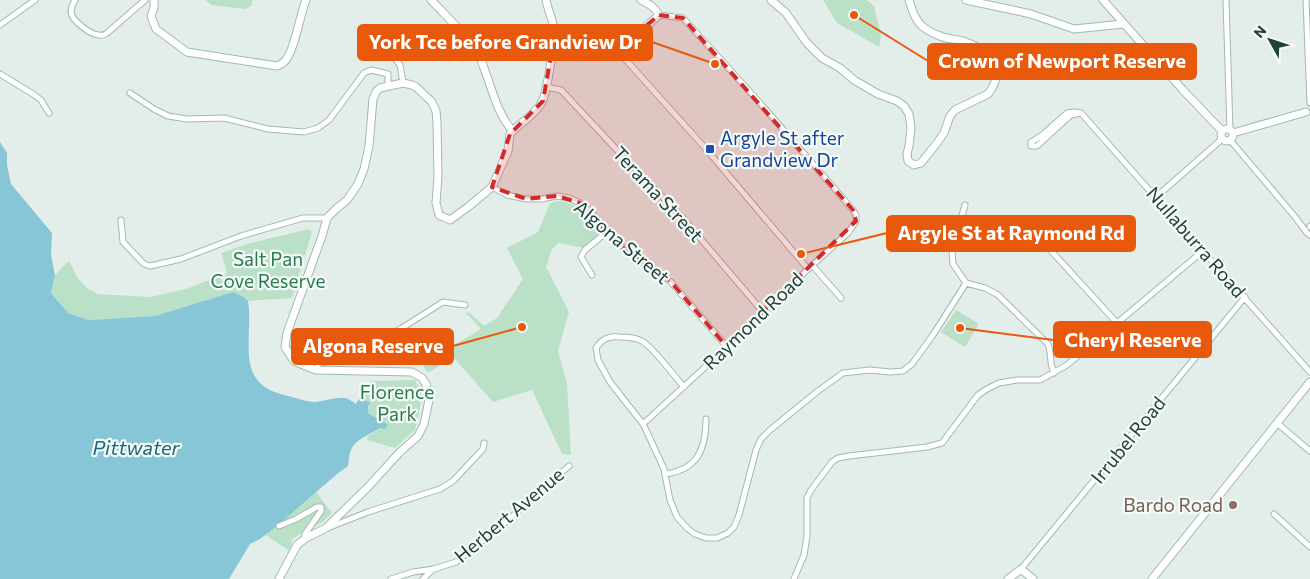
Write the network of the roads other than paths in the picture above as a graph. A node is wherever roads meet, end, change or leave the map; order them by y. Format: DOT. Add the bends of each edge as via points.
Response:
graph roads {
  1 [pos="35,0"];
  2 [pos="75,0"];
  3 [pos="145,0"];
  4 [pos="154,0"];
  5 [pos="306,0"];
  6 [pos="431,0"];
  7 [pos="546,0"];
  8 [pos="642,0"];
  9 [pos="771,0"];
  10 [pos="909,0"];
  11 [pos="966,0"];
  12 [pos="1103,0"];
  13 [pos="1226,0"];
  14 [pos="1306,0"];
  15 [pos="659,15"];
  16 [pos="1124,24"];
  17 [pos="0,25"];
  18 [pos="374,31"];
  19 [pos="554,38"];
  20 [pos="617,50"];
  21 [pos="0,74"];
  22 [pos="403,83"];
  23 [pos="388,85"];
  24 [pos="546,87"];
  25 [pos="130,94"];
  26 [pos="1309,109"];
  27 [pos="49,113"];
  28 [pos="1081,113"];
  29 [pos="513,131"];
  30 [pos="1227,135"];
  31 [pos="492,187"];
  32 [pos="1156,197"];
  33 [pos="964,205"];
  34 [pos="326,218"];
  35 [pos="120,220"];
  36 [pos="1012,226"];
  37 [pos="1309,230"];
  38 [pos="608,231"];
  39 [pos="1203,251"];
  40 [pos="810,267"];
  41 [pos="592,275"];
  42 [pos="966,283"];
  43 [pos="1244,297"];
  44 [pos="841,298"];
  45 [pos="465,305"];
  46 [pos="763,312"];
  47 [pos="1117,323"];
  48 [pos="727,347"];
  49 [pos="316,370"];
  50 [pos="1310,372"];
  51 [pos="1054,373"];
  52 [pos="1310,382"];
  53 [pos="684,387"];
  54 [pos="706,419"];
  55 [pos="1277,423"];
  56 [pos="643,424"];
  57 [pos="484,443"];
  58 [pos="1310,452"];
  59 [pos="569,466"];
  60 [pos="665,474"];
  61 [pos="1274,514"];
  62 [pos="279,526"];
  63 [pos="326,528"];
  64 [pos="304,540"];
  65 [pos="1310,547"];
  66 [pos="434,569"];
  67 [pos="1021,569"];
  68 [pos="279,579"];
  69 [pos="391,579"];
  70 [pos="423,579"];
  71 [pos="794,579"];
  72 [pos="1008,579"];
  73 [pos="1033,579"];
  74 [pos="1152,579"];
  1 -- 17 [label="street"];
  2 -- 3 [label="street" via="71,12 74,20 97,36 107,33"];
  4 -- 5 [label="street" via="151,16 156,29 187,52 277,66 285,62 291,50"];
  6 -- 29 [label="street" via="475,47 502,114"];
  7 -- 19 [label="street"];
  8 -- 15 [label="street"];
  9 -- 10 [label="street" via="786,13 822,58 854,80 904,106 911,128 906,154 914,165 922,163 937,144 955,110 992,90 996,71 988,54 981,49 939,36 923,26 914,15"];
  11 -- 16 [label="street" via="1031,14 1074,29"];
  12 -- 16 [label="street"];
  13 -- 30 [label="street"];
  14 -- 26 [label="street"];
  15 -- 20 [label="street"];
  15 -- 40 [label="street, Raymond Road" via="684,18 856,215 848,233"];
  16 -- 30 [label="street"];
  18 -- 22 [label="street" via="400,65"];
  19 -- 20 [label="street"];
  19 -- 24 [label="street"];
  20 -- 40 [label="street"];
  21 -- 27 [label="street" via="41,100"];
  22 -- 23 [label="street"];
  22 -- 31 [label="street" via="416,87 436,110 436,203 439,214 450,220"];
  23 -- 25 [label="street" via="388,74 371,70 364,73 329,120 304,132 268,130 224,118 168,116"];
  23 -- 34 [label="street" via="380,88 373,99 369,146 358,184 347,200"];
  24 -- 29 [label="street" via="543,101"];
  24 -- 46 [label="street, Terama Street" via="561,90 683,218"];
  26 -- 30 [label="street"];
  28 -- 28 [label="street" via="1072,115 1037,146 1031,146 1031,142 1067,113"];
  28 -- 32 [label="street, Nullaburra Road"];
  29 -- 31 [label="street" via="508,137 505,160"];
  30 -- 32 [label="street"];
  30 -- 37 [label="street"];
  31 -- 38 [label="street, Algona Street" via="507,195 526,199 569,198 589,210"];
  32 -- 39 [label="street, Nullaburra Road"];
  33 -- 42 [label="street" via="952,250 954,264"];
  34 -- 35 [label="street" via="303,218 241,236 181,259 150,266 123,242"];
  34 -- 49 [label="street" via="285,347 294,361"];
  36 -- 47 [label="street" via="1044,243"];
  38 -- 41 [label="street" via="581,257"];
  38 -- 48 [label="street, Algona Street" via="624,249 671,282"];
  39 -- 43 [label="street, Nullaburra Road"];
  39 -- 47 [label="street"];
  40 -- 44 [label="street"];
  40 -- 46 [label="street, Raymond Road"];
  42 -- 51 [label="street" via="998,295 1048,344"];
  42 -- 60 [label="street" via="933,335 903,371 843,373 761,439 739,516 728,533 706,538 688,529 677,517"];
  43 -- 50 [label="street, Nullaburra Road"];
  43 -- 67 [label="street, Irrubel Road"];
  45 -- 49 [label="street" via="443,302 402,328 340,360 320,363"];
  46 -- 48 [label="street, Raymond Road"];
  47 -- 51 [label="street"];
  48 -- 53 [label="street, Raymond Road"];
  49 -- 63 [label="street" via="412,372 426,384 429,400 418,436"];
  51 -- 71 [label="street" via="1040,380 999,383 978,395 942,443 849,456 832,462 807,498 804,555"];
  52 -- 55 [label="street"];
  53 -- 56 [label="street, Raymond Road"];
  53 -- 56 [label="street" via="643,341 611,337 600,342 596,348 602,368"];
  54 -- 60 [label="street" via="704,444 698,457 691,465"];
  55 -- 58 [label="street"];
  55 -- 74 [label="street"];
  56 -- 60 [label="street"];
  57 -- 63 [label="street" via="483,449 453,481 440,489"];
  59 -- 66 [label="street, Herbert Avenue" via="456,562"];
  61 -- 65 [label="street"];
  62 -- 64 [label="street" via="321,507"];
  63 -- 64 [label="street"];
  64 -- 68 [label="street" via="297,544"];
  66 -- 69 [label="street, Herbert Avenue"];
  66 -- 70 [label="street"];
  67 -- 72 [label="street, Irrubel Road"];
  67 -- 73 [label="street"];
}
